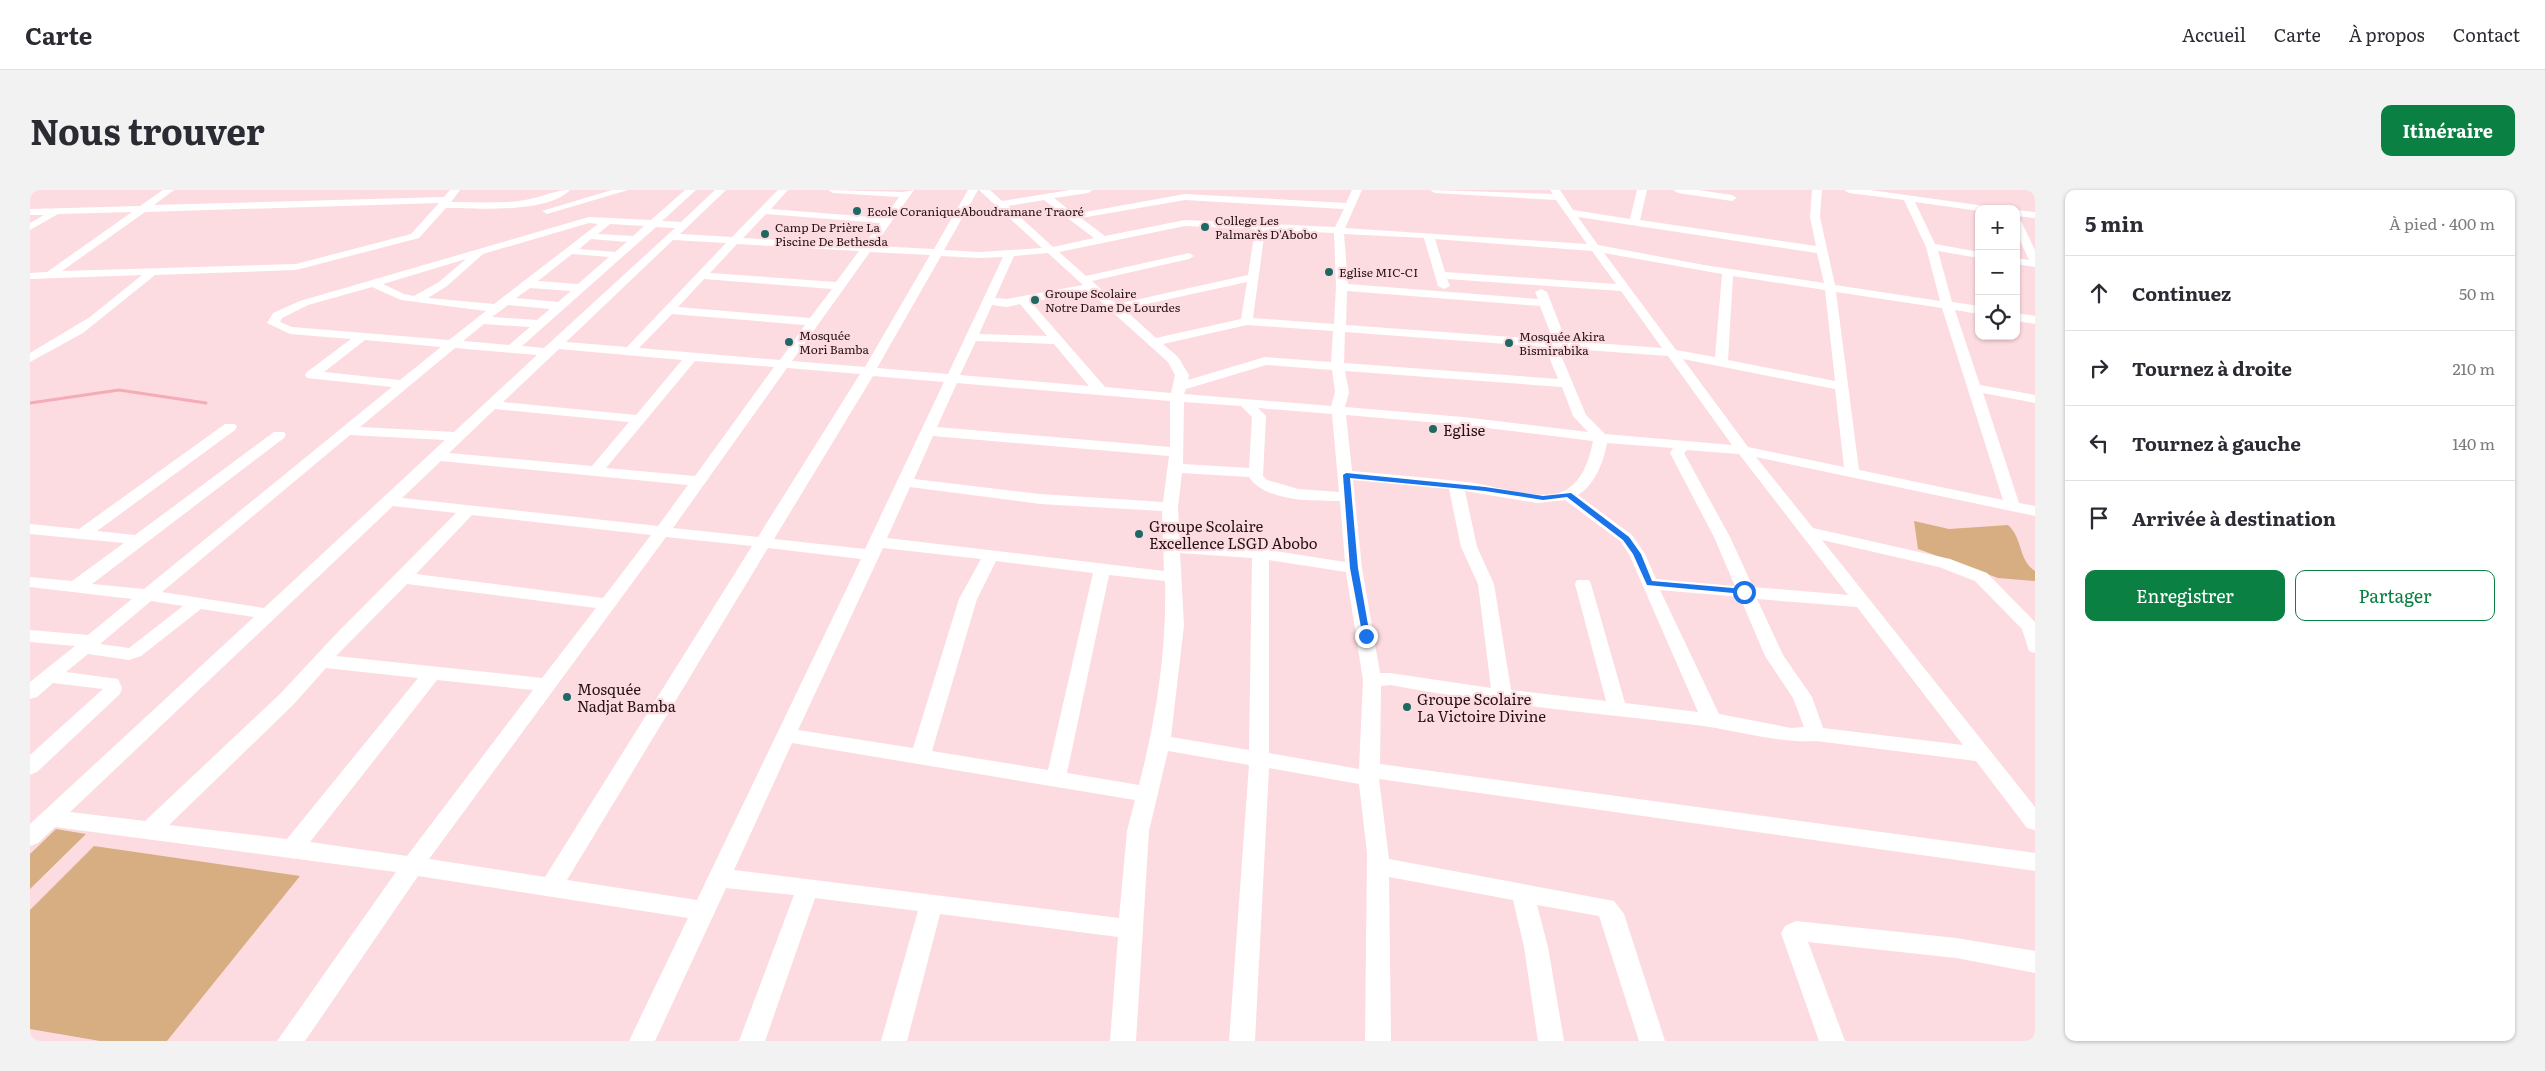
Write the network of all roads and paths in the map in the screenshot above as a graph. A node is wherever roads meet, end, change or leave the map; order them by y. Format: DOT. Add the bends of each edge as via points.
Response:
graph roads {
  1 [pos="169,190"];
  2 [pos="455,190"];
  3 [pos="565,190"];
  4 [pos="624,190"];
  5 [pos="691,190"];
  6 [pos="721,190"];
  7 [pos="783,190"];
  8 [pos="833,190"];
  9 [pos="973,190"];
  10 [pos="984,190"];
  11 [pos="1088,190"];
  12 [pos="1357,190"];
  13 [pos="1436,190"];
  14 [pos="1642,190"];
  15 [pos="1678,190"];
  16 [pos="1817,190"];
  17 [pos="1849,190"];
  18 [pos="1073,191"];
  19 [pos="907,192"];
  20 [pos="1558,193"];
  21 [pos="1046,197"];
  22 [pos="1732,198"];
  23 [pos="1908,198"];
  24 [pos="445,202"];
  25 [pos="1002,204"];
  26 [pos="1186,206"];
  27 [pos="1348,206"];
  28 [pos="1975,207"];
  29 [pos="142,208"];
  30 [pos="56,211"];
  31 [pos="547,211"];
  32 [pos="764,211"];
  33 [pos="30,212"];
  34 [pos="1570,213"];
  35 [pos="2020,213"];
  36 [pos="2035,215"];
  37 [pos="1072,216"];
  38 [pos="610,220"];
  39 [pos="888,221"];
  40 [pos="1634,222"];
  41 [pos="656,223"];
  42 [pos="682,225"];
  43 [pos="30,227"];
  44 [pos="1260,228"];
  45 [pos="1339,230"];
  46 [pos="2020,230"];
  47 [pos="588,236"];
  48 [pos="1429,236"];
  49 [pos="670,237"];
  50 [pos="636,240"];
  51 [pos="736,240"];
  52 [pos="1103,240"];
  53 [pos="1931,247"];
  54 [pos="1596,248"];
  55 [pos="485,250"];
  56 [pos="867,250"];
  57 [pos="1052,250"];
  58 [pos="1822,250"];
  59 [pos="569,251"];
  60 [pos="938,253"];
  61 [pos="1010,253"];
  62 [pos="1975,254"];
  63 [pos="618,255"];
  64 [pos="1189,256"];
  65 [pos="2020,261"];
  66 [pos="2035,262"];
  67 [pos="1728,272"];
  68 [pos="151,273"];
  69 [pos="1441,275"];
  70 [pos="30,276"];
  71 [pos="50,276"];
  72 [pos="703,276"];
  73 [pos="1254,277"];
  74 [pos="1537,282"];
  75 [pos="373,283"];
  76 [pos="528,284"];
  77 [pos="1087,284"];
  78 [pos="840,286"];
  79 [pos="1830,286"];
  80 [pos="580,288"];
  81 [pos="1342,288"];
  82 [pos="1625,288"];
  83 [pos="1447,296"];
  84 [pos="416,300"];
  85 [pos="1023,300"];
  86 [pos="988,301"];
  87 [pos="1545,303"];
  88 [pos="1947,304"];
  89 [pos="500,305"];
  90 [pos="559,306"];
  91 [pos="1114,308"];
  92 [pos="1975,309"];
  93 [pos="670,310"];
  94 [pos="2020,318"];
  95 [pos="481,320"];
  96 [pos="2035,320"];
  97 [pos="1247,321"];
  98 [pos="814,322"];
  99 [pos="540,324"];
  100 [pos="1340,329"];
  101 [pos="362,337"];
  102 [pos="972,338"];
  103 [pos="1057,340"];
  104 [pos="1153,343"];
  105 [pos="1555,343"];
  106 [pos="453,344"];
  107 [pos="512,349"];
  108 [pos="550,349"];
  109 [pos="631,350"];
  110 [pos="1673,353"];
  111 [pos="692,356"];
  112 [pos="30,358"];
  113 [pos="1721,363"];
  114 [pos="783,365"];
  115 [pos="1337,366"];
  116 [pos="869,371"];
  117 [pos="952,378"];
  118 [pos="404,384"];
  119 [pos="1568,384"];
  120 [pos="1841,386"];
  121 [pos="1975,388"];
  122 [pos="1100,390"];
  123 [pos="1178,391"];
  124 [pos="2035,399"];
  125 [pos="1244,402"];
  126 [pos="491,405"];
  127 [pos="1339,412"];
  128 [pos="639,419"];
  129 [pos="230,428"];
  130 [pos="348,431"];
  131 [pos="929,431"];
  132 [pos="279,435"];
  133 [pos="457,436"];
  134 [pos="1601,438"];
  135 [pos="1684,444"];
  136 [pos="1743,450"];
  137 [pos="437,456"];
  138 [pos="1176,460"];
  139 [pos="595,472"];
  140 [pos="1256,473"];
  141 [pos="1852,473"];
  142 [pos="1346,475"];
  143 [pos="698,481"];
  144 [pos="904,482"];
  145 [pos="1456,486"];
  146 [pos="1568,495"];
  147 [pos="1347,497"];
  148 [pos="390,501"];
  149 [pos="2014,506"];
  150 [pos="1170,507"];
  151 [pos="468,510"];
  152 [pos="2035,511"];
  153 [pos="30,529"];
  154 [pos="48,531"];
  155 [pos="1808,532"];
  156 [pos="661,533"];
  157 [pos="81,535"];
  158 [pos="137,540"];
  159 [pos="30,544"];
  160 [pos="764,544"];
  161 [pos="1171,548"];
  162 [pos="874,549"];
  163 [pos="1261,549"];
  164 [pos="991,556"];
  165 [pos="1354,568"];
  166 [pos="1102,569"];
  167 [pos="1172,577"];
  168 [pos="403,578"];
  169 [pos="30,582"];
  170 [pos="1583,584"];
  171 [pos="1649,584"];
  172 [pos="76,587"];
  173 [pos="1744,592"];
  174 [pos="147,595"];
  175 [pos="1862,602"];
  176 [pos="198,603"];
  177 [pos="608,604"];
  178 [pos="269,614"];
  179 [pos="30,636"];
  180 [pos="88,644"];
  181 [pos="2035,647"];
  182 [pos="322,661"];
  183 [pos="433,672"];
  184 [pos="49,676"];
  185 [pos="1372,680"];
  186 [pos="548,684"];
  187 [pos="30,692"];
  188 [pos="1502,696"];
  189 [pos="1617,708"];
  190 [pos="1712,720"];
  191 [pos="1816,734"];
  192 [pos="786,735"];
  193 [pos="1160,742"];
  194 [pos="1984,755"];
  195 [pos="920,757"];
  196 [pos="1259,759"];
  197 [pos="30,767"];
  198 [pos="1370,774"];
  199 [pos="1056,779"];
  200 [pos="1147,794"];
  201 [pos="50,818"];
  202 [pos="2035,822"];
  203 [pos="149,831"];
  204 [pos="30,837"];
  205 [pos="291,850"];
  206 [pos="2035,862"];
  207 [pos="412,866"];
  208 [pos="1377,866"];
  209 [pos="719,878"];
  210 [pos="808,887"];
  211 [pos="550,888"];
  212 [pos="1523,893"];
  213 [pos="931,904"];
  214 [pos="703,912"];
  215 [pos="1130,929"];
  216 [pos="2035,962"];
  217 [pos="290,1041"];
  218 [pos="642,1041"];
  219 [pos="752,1041"];
  220 [pos="894,1041"];
  221 [pos="1124,1041"];
  222 [pos="1242,1041"];
  223 [pos="1378,1041"];
  224 [pos="1550,1041"];
  225 [pos="1652,1041"];
  226 [pos="1832,1041"];
  1 -- 29 [label="street"];
  2 -- 24 [label="street"];
  3 -- 24 [label="street" via="531,202"];
  4 -- 31 [label="street"];
  5 -- 41 [label="street"];
  6 -- 42 [label="street"];
  7 -- 32 [label="street"];
  8 -- 19 [label="street"];
  9 -- 60 [label="street"];
  10 -- 25 [label="street"];
  11 -- 18 [label="street"];
  12 -- 27 [label="street"];
  13 -- 20 [label="street"];
  14 -- 40 [label="street"];
  15 -- 22 [label="street"];
  16 -- 58 [label="street" via="1815,217"];
  17 -- 23 [label="street"];
  18 -- 21 [label="street"];
  19 -- 39 [label="street"];
  20 -- 34 [label="street"];
  21 -- 25 [label="street"];
  21 -- 37 [label="street"];
  23 -- 28 [label="street"];
  23 -- 53 [label="street"];
  24 -- 29 [label="street"];
  24 -- 68 [label="street" via="415,236 316,264"];
  25 -- 57 [label="street"];
  26 -- 27 [label="street"];
  26 -- 37 [label="street"];
  26 -- 44 [label="street"];
  26 -- 52 [label="street"];
  27 -- 45 [label="street"];
  29 -- 30 [label="street"];
  29 -- 71 [label="street"];
  30 -- 33 [label="street"];
  30 -- 43 [label="street"];
  32 -- 39 [label="street"];
  32 -- 51 [label="street"];
  34 -- 40 [label="street"];
  34 -- 54 [label="street"];
  35 -- 36 [label="street"];
  37 -- 52 [label="street"];
  38 -- 41 [label="street"];
  38 -- 47 [label="street"];
  38 -- 55 [label="street" via="589,220"];
  39 -- 56 [label="street"];
  40 -- 58 [label="street"];
  41 -- 42 [label="street"];
  41 -- 50 [label="street"];
  42 -- 49 [label="street"];
  44 -- 45 [label="street"];
  44 -- 73 [label="street"];
  45 -- 48 [label="street"];
  45 -- 81 [label="street"];
  46 -- 66 [label="street"];
  47 -- 50 [label="street"];
  47 -- 59 [label="street"];
  48 -- 54 [label="street"];
  48 -- 69 [label="street"];
  49 -- 51 [label="street"];
  49 -- 108 [label="street"];
  50 -- 63 [label="street"];
  51 -- 56 [label="street"];
  51 -- 72 [label="street"];
  52 -- 57 [label="street"];
  53 -- 62 [label="street"];
  53 -- 88 [label="street"];
  54 -- 67 [label="street"];
  54 -- 82 [label="street"];
  55 -- 75 [label="street"];
  55 -- 84 [label="street"];
  56 -- 60 [label="street"];
  56 -- 78 [label="street"];
  57 -- 61 [label="street"];
  57 -- 77 [label="street"];
  58 -- 79 [label="street"];
  59 -- 63 [label="street"];
  59 -- 76 [label="street"];
  60 -- 61 [label="street"];
  60 -- 116 [label="street"];
  61 -- 86 [label="street"];
  63 -- 80 [label="street"];
  64 -- 77 [label="street"];
  65 -- 66 [label="street"];
  67 -- 79 [label="street"];
  67 -- 113 [label="street"];
  68 -- 71 [label="street"];
  68 -- 112 [label="street" via="94,322"];
  69 -- 74 [label="street"];
  69 -- 83 [label="street"];
  70 -- 71 [label="street"];
  72 -- 78 [label="street"];
  72 -- 93 [label="street"];
  73 -- 91 [label="street"];
  73 -- 97 [label="street"];
  74 -- 82 [label="street"];
  74 -- 87 [label="street"];
  75 -- 84 [label="street" via="401,297"];
  75 -- 101 [label="street" via="286,310 273,323 290,330"];
  76 -- 80 [label="street"];
  76 -- 89 [label="street"];
  77 -- 85 [label="street"];
  77 -- 91 [label="street"];
  78 -- 98 [label="street"];
  79 -- 88 [label="street"];
  79 -- 120 [label="street"];
  80 -- 90 [label="street"];
  81 -- 83 [label="street"];
  81 -- 100 [label="street"];
  82 -- 110 [label="street"];
  83 -- 87 [label="street"];
  84 -- 89 [label="street"];
  85 -- 86 [label="street" via="1007,303"];
  85 -- 103 [label="street"];
  86 -- 102 [label="street"];
  87 -- 105 [label="street"];
  88 -- 92 [label="street"];
  88 -- 121 [label="street"];
  89 -- 90 [label="street"];
  89 -- 95 [label="street"];
  90 -- 99 [label="street"];
  91 -- 104 [label="street"];
  93 -- 98 [label="street"];
  93 -- 109 [label="street"];
  94 -- 96 [label="street"];
  95 -- 99 [label="street"];
  95 -- 106 [label="street"];
  97 -- 100 [label="street"];
  97 -- 104 [label="street"];
  98 -- 114 [label="street"];
  99 -- 107 [label="street"];
  100 -- 105 [label="street"];
  100 -- 115 [label="street"];
  101 -- 106 [label="street"];
  101 -- 118 [label="street" via="312,375"];
  102 -- 103 [label="street"];
  102 -- 117 [label="street"];
  103 -- 122 [label="street"];
  104 -- 123 [label="street" via="1180,368 1182,375"];
  105 -- 110 [label="street"];
  105 -- 119 [label="street"];
  106 -- 107 [label="street"];
  106 -- 118 [label="street"];
  107 -- 108 [label="street"];
  108 -- 109 [label="street"];
  108 -- 126 [label="street"];
  109 -- 111 [label="street"];
  110 -- 113 [label="street"];
  110 -- 136 [label="street"];
  111 -- 114 [label="street"];
  111 -- 128 [label="street"];
  113 -- 120 [label="street"];
  114 -- 116 [label="street"];
  114 -- 143 [label="street"];
  115 -- 119 [label="street"];
  115 -- 123 [label="street" via="1258,362"];
  115 -- 127 [label="street" via="1342,385"];
  116 -- 117 [label="street"];
  116 -- 160 [label="street"];
  117 -- 122 [label="street"];
  117 -- 131 [label="street"];
  118 -- 130 [label="street"];
  119 -- 134 [label="street" via="1584,422"];
  120 -- 141 [label="street"];
  121 -- 124 [label="street"];
  121 -- 149 [label="street"];
  122 -- 123 [label="street"];
  123 -- 125 [label="street"];
  123 -- 138 [label="street"];
  125 -- 127 [label="street"];
  125 -- 140 [label="street" via="1259,416"];
  126 -- 128 [label="street"];
  126 -- 133 [label="street"];
  127 -- 134 [label="street" via="1462,421"];
  127 -- 142 [label="street"];
  128 -- 139 [label="street"];
  129 -- 157 [label="street"];
  130 -- 133 [label="street"];
  130 -- 174 [label="street"];
  131 -- 138 [label="street"];
  131 -- 144 [label="street"];
  132 -- 158 [label="street"];
  133 -- 137 [label="street"];
  134 -- 135 [label="street"];
  134 -- 146 [label="street" via="1592,470 1582,485"];
  135 -- 136 [label="street"];
  135 -- 173 [label="street" via="1678,453 1722,538"];
  136 -- 141 [label="street"];
  136 -- 155 [label="street"];
  137 -- 139 [label="street"];
  137 -- 148 [label="street"];
  138 -- 140 [label="street"];
  138 -- 150 [label="street"];
  139 -- 143 [label="street"];
  140 -- 147 [label="street" via="1258,481 1273,489"];
  141 -- 149 [label="street"];
  142 -- 145 [label="street"];
  142 -- 147 [label="street"];
  143 -- 156 [label="street"];
  144 -- 150 [label="street" via="1040,499"];
  144 -- 162 [label="street"];
  145 -- 146 [label="street" via="1543,498"];
  145 -- 188 [label="street" via="1469,547 1486,584"];
  146 -- 171 [label="street" via="1626,538 1637,554"];
  147 -- 165 [label="street"];
  148 -- 151 [label="street"];
  148 -- 178 [label="street"];
  149 -- 152 [label="street"];
  150 -- 161 [label="street"];
  151 -- 156 [label="street"];
  151 -- 168 [label="street"];
  153 -- 154 [label="street"];
  154 -- 157 [label="street"];
  154 -- 159 [label="street"];
  155 -- 175 [label="street"];
  155 -- 181 [label="street" via="1944,563 1981,577 2030,627"];
  156 -- 160 [label="street"];
  156 -- 177 [label="street"];
  157 -- 158 [label="street"];
  158 -- 172 [label="street"];
  160 -- 162 [label="street"];
  160 -- 211 [label="street"];
  161 -- 163 [label="street"];
  161 -- 167 [label="street"];
  162 -- 164 [label="street"];
  162 -- 192 [label="street"];
  163 -- 165 [label="street"];
  163 -- 196 [label="street"];
  164 -- 166 [label="street"];
  164 -- 195 [label="street" via="968,599"];
  165 -- 185 [label="street"];
  166 -- 167 [label="street"];
  166 -- 199 [label="street"];
  167 -- 193 [label="street" via="1175,625"];
  168 -- 177 [label="street"];
  168 -- 182 [label="street"];
  169 -- 172 [label="street"];
  170 -- 189 [label="street"];
  171 -- 173 [label="street"];
  171 -- 190 [label="street"];
  172 -- 174 [label="street"];
  173 -- 175 [label="street"];
  173 -- 191 [label="street" via="1774,656 1802,697"];
  174 -- 176 [label="street"];
  174 -- 180 [label="street"];
  175 -- 194 [label="street"];
  176 -- 178 [label="street"];
  176 -- 180 [label="street" via="134,652"];
  177 -- 186 [label="street"];
  178 -- 201 [label="street"];
  179 -- 180 [label="street"];
  180 -- 184 [label="street"];
  182 -- 183 [label="street"];
  182 -- 203 [label="street" via="287,699"];
  183 -- 186 [label="street"];
  183 -- 205 [label="street"];
  184 -- 187 [label="street"];
  184 -- 197 [label="street" via="111,684 113,688 111,694"];
  185 -- 188 [label="street" via="1390,679"];
  185 -- 198 [label="street"];
  186 -- 207 [label="street"];
  188 -- 189 [label="street"];
  189 -- 190 [label="street"];
  190 -- 191 [label="street" via="1783,734"];
  191 -- 194 [label="street"];
  192 -- 195 [label="street"];
  192 -- 209 [label="street"];
  193 -- 196 [label="street"];
  193 -- 200 [label="street"];
  194 -- 202 [label="street"];
  195 -- 199 [label="street"];
  196 -- 198 [label="street"];
  196 -- 222 [label="street"];
  198 -- 206 [label="street"];
  198 -- 208 [label="street"];
  199 -- 200 [label="street"];
  200 -- 215 [label="street" via="1138,830"];
  201 -- 203 [label="street"];
  201 -- 204 [label="street"];
  203 -- 205 [label="street"];
  205 -- 207 [label="street"];
  207 -- 211 [label="street"];
  207 -- 217 [label="street"];
  208 -- 212 [label="street"];
  208 -- 223 [label="street"];
  209 -- 210 [label="street"];
  209 -- 214 [label="street"];
  210 -- 213 [label="street"];
  210 -- 219 [label="street"];
  211 -- 214 [label="street"];
  212 -- 224 [label="street" via="1536,947"];
  212 -- 225 [label="street" via="1606,908 1612,914"];
  213 -- 215 [label="street"];
  213 -- 220 [label="street"];
  214 -- 218 [label="street"];
  215 -- 221 [label="street"];
  216 -- 226 [label="street" via="1956,948 1796,932"];
}
